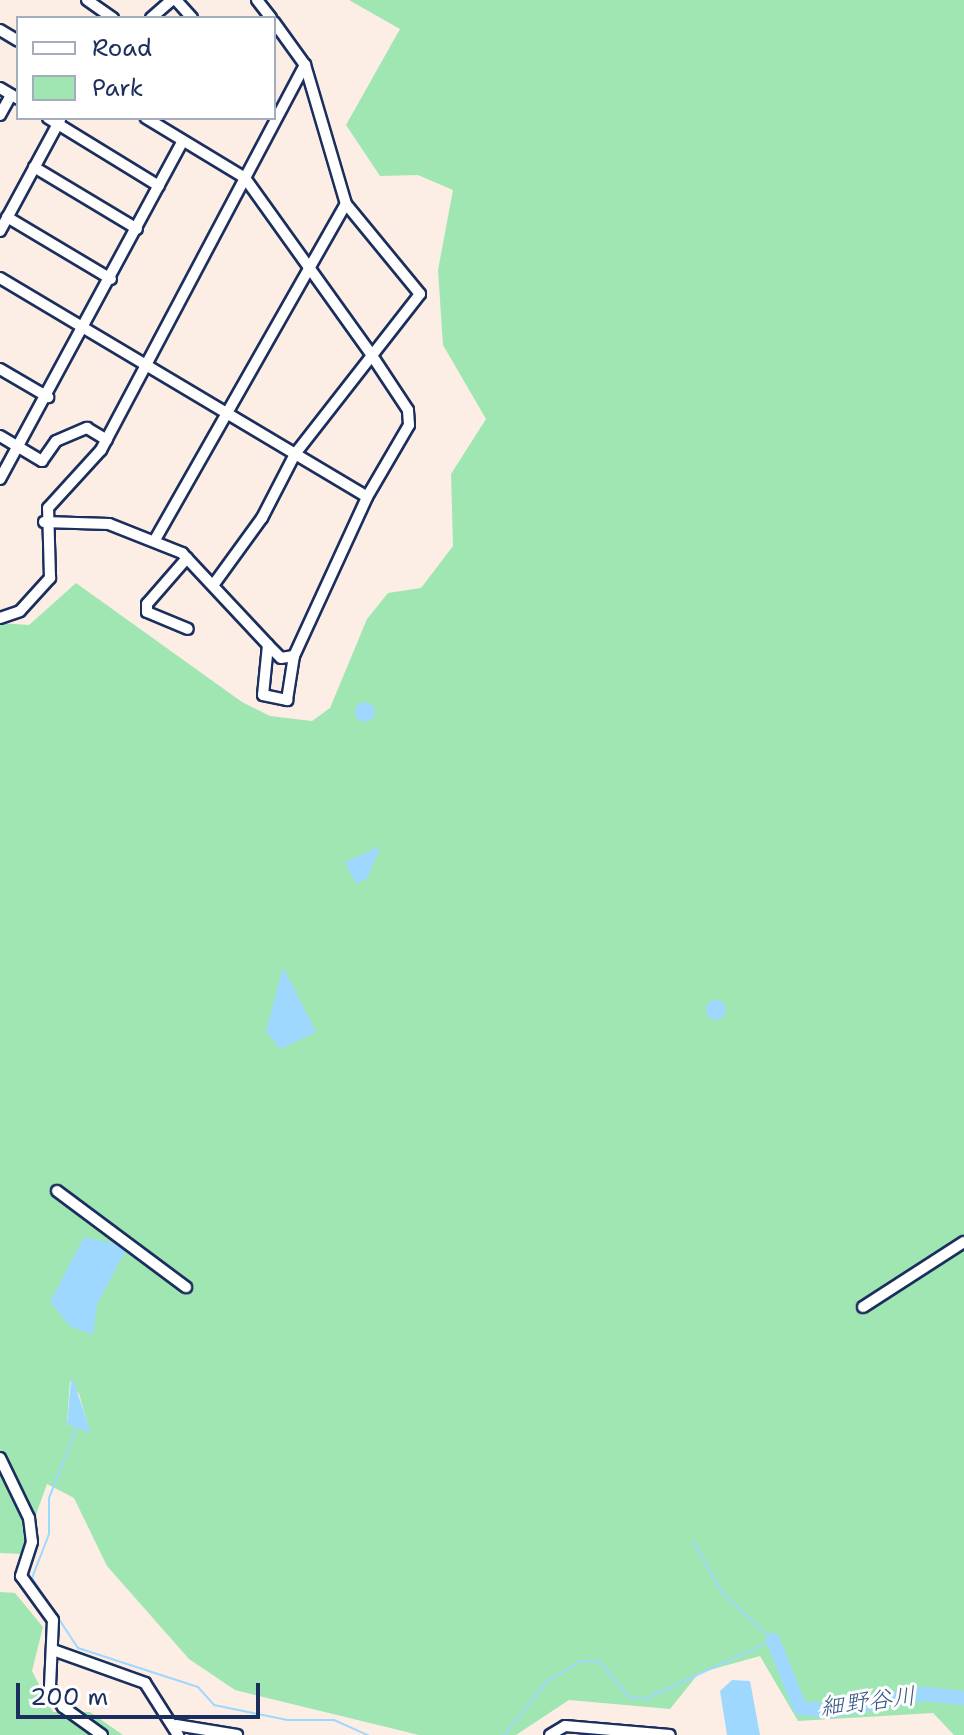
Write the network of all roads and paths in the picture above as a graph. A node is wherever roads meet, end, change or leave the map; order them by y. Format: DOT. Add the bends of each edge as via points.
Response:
graph roads {
  1 [pos="87,0"];
  2 [pos="174,0"];
  3 [pos="110,16"];
  4 [pos="154,16"];
  5 [pos="190,16"];
  6 [pos="276,25"];
  7 [pos="305,65"];
  8 [pos="0,88"];
  9 [pos="14,97"];
  10 [pos="276,111"];
  11 [pos="0,115"];
  12 [pos="56,120"];
  13 [pos="149,120"];
  14 [pos="272,120"];
  15 [pos="183,141"];
  16 [pos="34,167"];
  17 [pos="245,178"];
  18 [pos="159,186"];
  19 [pos="346,204"];
  20 [pos="7,217"];
  21 [pos="137,229"];
  22 [pos="0,231"];
  23 [pos="310,266"];
  24 [pos="0,278"];
  25 [pos="111,279"];
  26 [pos="85,328"];
  27 [pos="371,354"];
  28 [pos="146,365"];
  29 [pos="0,369"];
  30 [pos="48,397"];
  31 [pos="227,413"];
  32 [pos="0,436"];
  33 [pos="107,440"];
  34 [pos="19,447"];
  35 [pos="295,454"];
  36 [pos="0,479"];
  37 [pos="367,497"];
  38 [pos="44,522"];
  39 [pos="156,538"];
  40 [pos="187,558"];
  41 [pos="214,584"];
  42 [pos="0,618"];
  43 [pos="188,629"];
  44 [pos="268,645"];
  45 [pos="294,656"];
  46 [pos="57,1191"];
  47 [pos="964,1242"];
  48 [pos="186,1287"];
  49 [pos="863,1307"];
  50 [pos="0,1458"];
  51 [pos="53,1650"];
  52 [pos="177,1730"];
  53 [pos="102,1735"];
  54 [pos="237,1735"];
  55 [pos="550,1735"];
  56 [pos="670,1735"];
  1 -- 3 [label="street"];
  2 -- 4 [label="street"];
  2 -- 5 [label="street"];
  6 -- 7 [label="street"];
  7 -- 10 [label="street"];
  7 -- 19 [label="street"];
  8 -- 9 [label="street"];
  9 -- 11 [label="street"];
  12 -- 16 [label="street"];
  12 -- 18 [label="street"];
  13 -- 15 [label="street"];
  14 -- 17 [label="street"];
  15 -- 17 [label="street"];
  15 -- 18 [label="street"];
  16 -- 20 [label="street"];
  16 -- 21 [label="street"];
  17 -- 23 [label="street"];
  17 -- 28 [label="street"];
  18 -- 21 [label="street"];
  19 -- 23 [label="street"];
  19 -- 27 [label="street" via="420,294"];
  20 -- 22 [label="street"];
  20 -- 25 [label="street"];
  21 -- 25 [label="street"];
  23 -- 27 [label="street"];
  23 -- 31 [label="street"];
  24 -- 26 [label="street"];
  25 -- 26 [label="street"];
  26 -- 28 [label="street"];
  26 -- 30 [label="street"];
  27 -- 35 [label="street"];
  27 -- 37 [label="street" via="408,410 409,425"];
  28 -- 31 [label="street"];
  28 -- 33 [label="street"];
  29 -- 30 [label="street"];
  30 -- 34 [label="street"];
  31 -- 35 [label="street"];
  31 -- 39 [label="street"];
  32 -- 34 [label="street"];
  33 -- 34 [label="street" via="87,428 56,441 42,461"];
  33 -- 38 [label="street"];
  34 -- 36 [label="street"];
  35 -- 37 [label="street"];
  35 -- 41 [label="street" via="262,518"];
  37 -- 45 [label="street"];
  38 -- 39 [label="street" via="82,520"];
  38 -- 42 [label="street" via="50,578 20,611"];
  39 -- 40 [label="street"];
  40 -- 41 [label="street"];
  40 -- 43 [label="street" via="147,604 147,612"];
  41 -- 44 [label="street"];
  44 -- 45 [label="street" via="281,658"];
  44 -- 45 [label="street" via="263,695 287,700"];
  46 -- 48 [label="street"];
  47 -- 49 [label="street"];
  50 -- 51 [label="street" via="29,1518 32,1542 21,1576 53,1620"];
  51 -- 52 [label="street" via="145,1683"];
  51 -- 53 [label="street" via="50,1687 63,1707"];
  52 -- 54 [label="street"];
  55 -- 56 [label="street" via="565,1726"];
}
